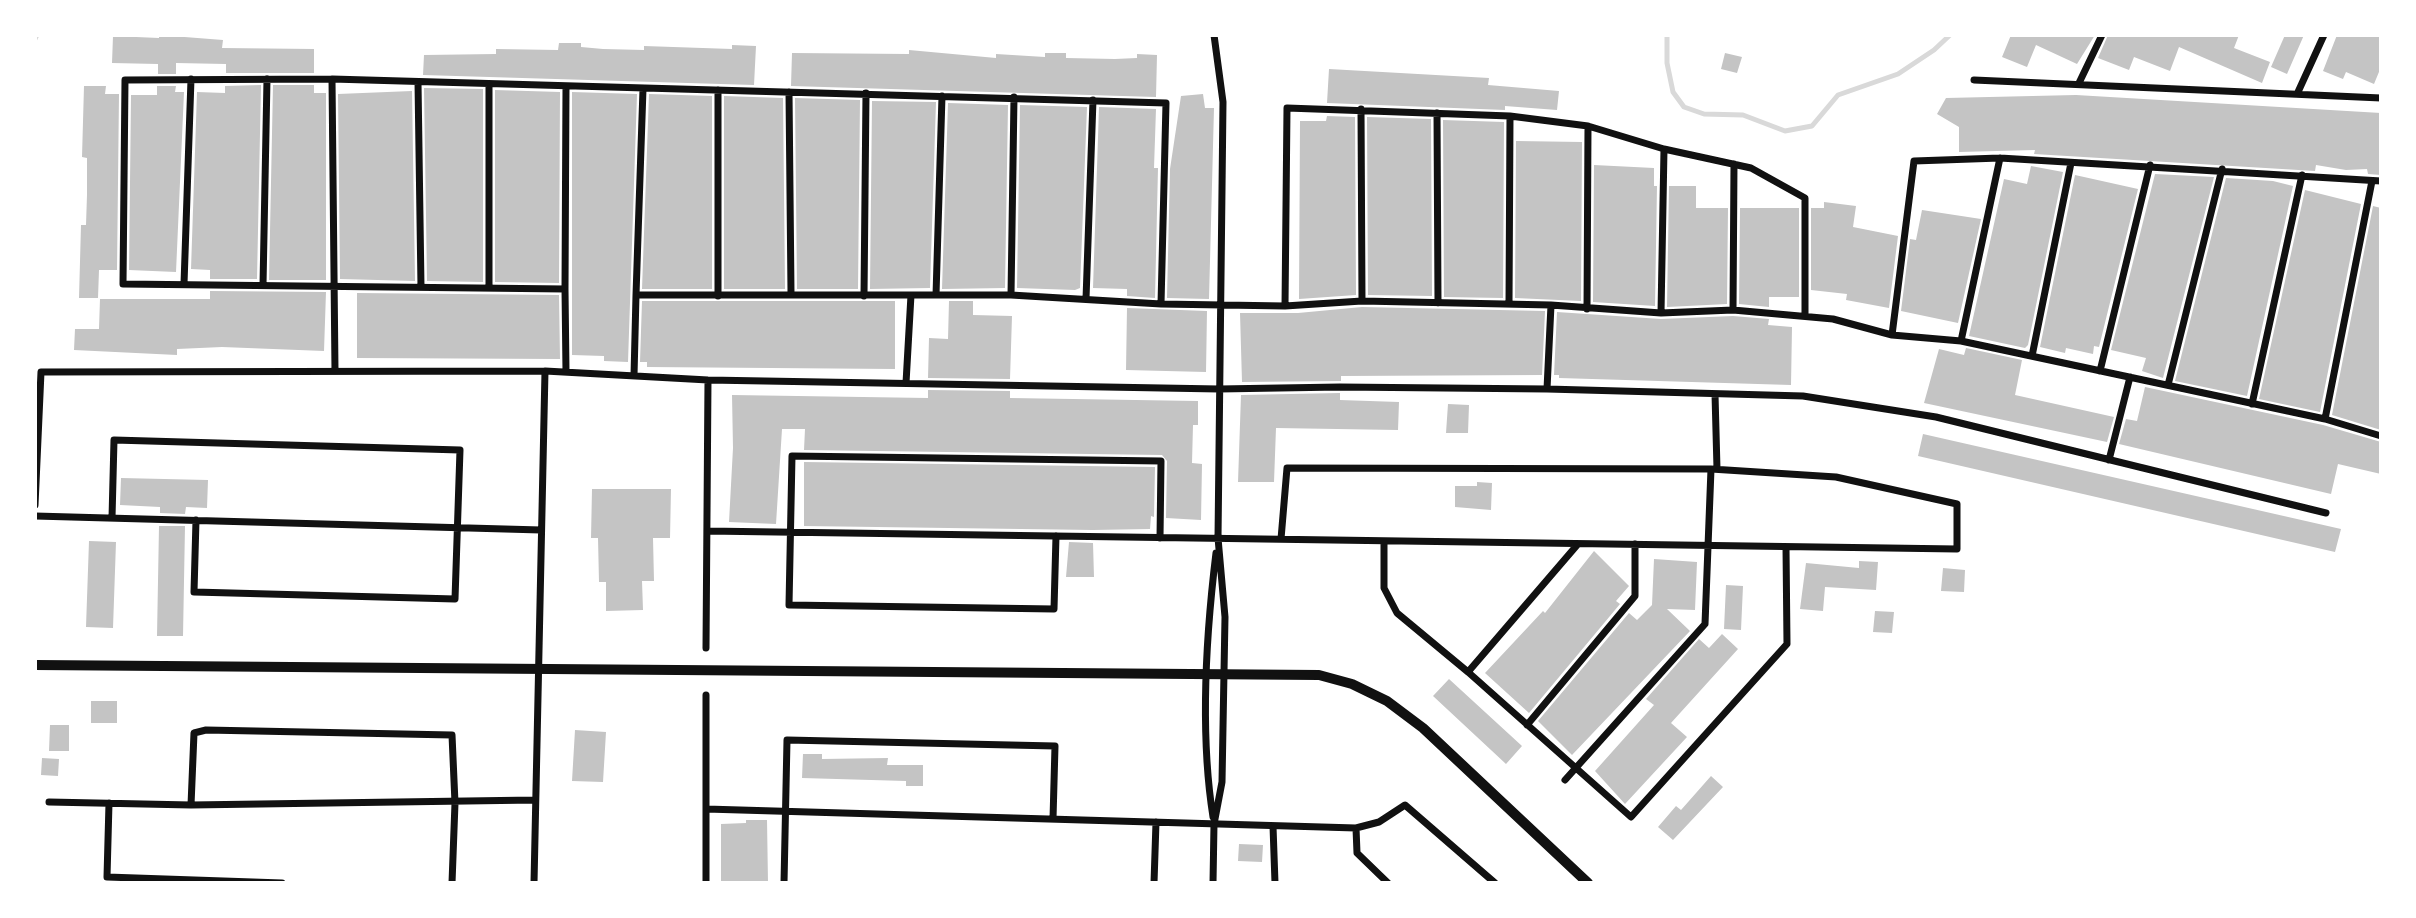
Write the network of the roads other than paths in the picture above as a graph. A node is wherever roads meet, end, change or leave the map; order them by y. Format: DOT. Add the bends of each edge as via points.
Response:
graph roads {
  1 [pos="1214,35"];
  2 [pos="2102,35"];
  3 [pos="2324,35"];
  4 [pos="191,79"];
  5 [pos="267,79"];
  6 [pos="332,79"];
  7 [pos="1974,80"];
  8 [pos="418,82"];
  9 [pos="2079,83"];
  10 [pos="489,84"];
  11 [pos="566,86"];
  12 [pos="643,89"];
  13 [pos="718,90"];
  14 [pos="789,92"];
  15 [pos="2298,92"];
  16 [pos="866,93"];
  17 [pos="942,96"];
  18 [pos="1014,97"];
  19 [pos="2381,98"];
  20 [pos="1093,100"];
  21 [pos="1362,109"];
  22 [pos="1437,113"];
  23 [pos="1510,116"];
  24 [pos="1588,126"];
  25 [pos="1664,149"];
  26 [pos="2000,158"];
  27 [pos="2071,163"];
  28 [pos="1734,164"];
  29 [pos="2150,165"];
  30 [pos="2222,169"];
  31 [pos="2302,175"];
  32 [pos="2377,181"];
  33 [pos="184,284"];
  34 [pos="263,285"];
  35 [pos="335,286"];
  36 [pos="421,287"];
  37 [pos="489,288"];
  38 [pos="565,289"];
  39 [pos="790,293"];
  40 [pos="636,295"];
  41 [pos="911,295"];
  42 [pos="936,295"];
  43 [pos="1012,295"];
  44 [pos="718,296"];
  45 [pos="864,296"];
  46 [pos="1086,299"];
  47 [pos="1362,301"];
  48 [pos="1221,303"];
  49 [pos="1438,303"];
  50 [pos="1161,304"];
  51 [pos="1509,304"];
  52 [pos="1551,305"];
  53 [pos="1285,306"];
  54 [pos="1587,309"];
  55 [pos="1732,310"];
  56 [pos="1661,313"];
  57 [pos="1805,316"];
  58 [pos="1892,335"];
  59 [pos="1961,341"];
  60 [pos="2032,356"];
  61 [pos="335,371"];
  62 [pos="545,371"];
  63 [pos="2100,371"];
  64 [pos="566,372"];
  65 [pos="634,376"];
  66 [pos="2130,377"];
  67 [pos="708,380"];
  68 [pos="906,383"];
  69 [pos="2168,385"];
  70 [pos="1219,389"];
  71 [pos="1547,389"];
  72 [pos="1715,394"];
  73 [pos="2252,404"];
  74 [pos="2325,419"];
  75 [pos="2381,436"];
  76 [pos="2109,460"];
  77 [pos="1714,469"];
  78 [pos="35,505"];
  79 [pos="2326,513"];
  80 [pos="35,516"];
  81 [pos="112,518"];
  82 [pos="196,520"];
  83 [pos="457,528"];
  84 [pos="541,530"];
  85 [pos="707,531"];
  86 [pos="790,532"];
  87 [pos="1056,536"];
  88 [pos="1160,538"];
  89 [pos="1217,538"];
  90 [pos="1281,540"];
  91 [pos="1384,541"];
  92 [pos="1578,544"];
  93 [pos="1635,544"];
  94 [pos="1708,546"];
  95 [pos="1786,547"];
  96 [pos="706,649"];
  97 [pos="35,665"];
  98 [pos="538,669"];
  99 [pos="1468,673"];
  100 [pos="1208,674"];
  101 [pos="1224,674"];
  102 [pos="706,695"];
  103 [pos="1527,725"];
  104 [pos="1576,769"];
  105 [pos="1565,780"];
  106 [pos="536,800"];
  107 [pos="48,802"];
  108 [pos="109,803"];
  109 [pos="455,803"];
  110 [pos="191,805"];
  111 [pos="706,809"];
  112 [pos="785,812"];
  113 [pos="1053,819"];
  114 [pos="1156,822"];
  115 [pos="1214,824"];
  116 [pos="1273,826"];
  117 [pos="1356,828"];
  118 [pos="282,883"];
  119 [pos="452,883"];
  120 [pos="534,883"];
  121 [pos="705,883"];
  122 [pos="783,883"];
  123 [pos="1154,883"];
  124 [pos="1213,883"];
  125 [pos="1275,883"];
  126 [pos="1388,883"];
  127 [pos="1495,883"];
  128 [pos="1588,883"];
  1 -- 48 [label="street" via="1223,102"];
  2 -- 9 [label="street"];
  3 -- 15 [label="street"];
  4 -- 5 [label="street"];
  4 -- 33 [label="street"];
  4 -- 33 [label="street" via="125,80 123,284"];
  5 -- 6 [label="street"];
  5 -- 34 [label="street"];
  6 -- 8 [label="street"];
  6 -- 35 [label="street"];
  7 -- 9 [label="street"];
  8 -- 10 [label="street"];
  8 -- 36 [label="street"];
  9 -- 15 [label="street"];
  10 -- 11 [label="street"];
  10 -- 37 [label="street"];
  11 -- 12 [label="street"];
  11 -- 38 [label="street"];
  12 -- 13 [label="street"];
  12 -- 40 [label="street"];
  13 -- 14 [label="street"];
  13 -- 44 [label="street"];
  14 -- 16 [label="street"];
  14 -- 39 [label="street"];
  15 -- 19 [label="street"];
  16 -- 17 [label="street"];
  16 -- 45 [label="street"];
  17 -- 18 [label="street"];
  17 -- 42 [label="street"];
  18 -- 20 [label="street"];
  18 -- 43 [label="street"];
  20 -- 46 [label="street"];
  20 -- 50 [label="street" via="1166,103"];
  21 -- 22 [label="street"];
  21 -- 47 [label="street"];
  21 -- 53 [label="street" via="1287,108"];
  22 -- 23 [label="street"];
  22 -- 49 [label="street"];
  23 -- 24 [label="street"];
  23 -- 51 [label="street"];
  24 -- 25 [label="street"];
  24 -- 54 [label="street"];
  25 -- 28 [label="street"];
  25 -- 56 [label="street"];
  26 -- 27 [label="street"];
  26 -- 58 [label="street" via="1914,161"];
  26 -- 59 [label="street"];
  27 -- 29 [label="street"];
  27 -- 60 [label="street"];
  28 -- 55 [label="street"];
  28 -- 57 [label="street" via="1751,168 1805,198"];
  29 -- 30 [label="street"];
  29 -- 63 [label="street"];
  30 -- 31 [label="street"];
  30 -- 69 [label="street"];
  31 -- 32 [label="street"];
  31 -- 73 [label="street"];
  32 -- 74 [label="street"];
  33 -- 34 [label="street"];
  34 -- 35 [label="street"];
  35 -- 36 [label="street"];
  35 -- 61 [label="street"];
  36 -- 37 [label="street"];
  37 -- 38 [label="street"];
  38 -- 64 [label="street"];
  39 -- 44 [label="street"];
  39 -- 45 [label="street"];
  40 -- 44 [label="street"];
  40 -- 65 [label="street"];
  41 -- 42 [label="street"];
  41 -- 45 [label="street"];
  41 -- 68 [label="street"];
  42 -- 43 [label="street"];
  43 -- 46 [label="street"];
  46 -- 50 [label="street"];
  47 -- 49 [label="street"];
  47 -- 53 [label="street"];
  48 -- 50 [label="street"];
  48 -- 53 [label="street"];
  48 -- 70 [label="street"];
  49 -- 51 [label="street"];
  51 -- 52 [label="street"];
  52 -- 54 [label="street"];
  52 -- 71 [label="street"];
  54 -- 56 [label="street"];
  55 -- 56 [label="street"];
  55 -- 57 [label="street"];
  57 -- 58 [label="street"];
  58 -- 59 [label="street"];
  59 -- 60 [label="street"];
  60 -- 63 [label="street"];
  61 -- 62 [label="street"];
  61 -- 78 [label="street" via="41,372"];
  62 -- 64 [label="street"];
  62 -- 84 [label="street"];
  63 -- 66 [label="street"];
  64 -- 65 [label="street"];
  65 -- 67 [label="street"];
  66 -- 69 [label="street"];
  66 -- 76 [label="street"];
  67 -- 68 [label="street"];
  67 -- 85 [label="street"];
  68 -- 70 [label="street"];
  69 -- 73 [label="street"];
  70 -- 71 [label="street"];
  70 -- 89 [label="street"];
  71 -- 72 [label="street"];
  72 -- 76 [label="street" via="1803,396 1936,417"];
  72 -- 77 [label="street"];
  73 -- 74 [label="street"];
  74 -- 75 [label="street"];
  76 -- 79 [label="street"];
  77 -- 90 [label="street" via="1287,468"];
  77 -- 94 [label="street"];
  77 -- 95 [label="street" via="1836,477 1957,504 1957,549"];
  80 -- 81 [label="street"];
  81 -- 82 [label="street"];
  81 -- 83 [label="street" via="114,440 460,450"];
  82 -- 83 [label="street"];
  82 -- 83 [label="street" via="194,592 455,599"];
  83 -- 84 [label="street"];
  84 -- 98 [label="street"];
  85 -- 86 [label="street"];
  85 -- 96 [label="street"];
  86 -- 87 [label="street"];
  86 -- 87 [label="street" via="789,605 1054,609"];
  86 -- 88 [label="street" via="792,456 1161,461"];
  87 -- 88 [label="street"];
  88 -- 89 [label="street"];
  89 -- 90 [label="street"];
  89 -- 100 [label="street" via="1208,615"];
  89 -- 101 [label="street" via="1225,617"];
  90 -- 91 [label="street"];
  91 -- 92 [label="street"];
  91 -- 99 [label="street" via="1384,588 1389,603"];
  92 -- 93 [label="street"];
  92 -- 99 [label="street"];
  93 -- 94 [label="street"];
  93 -- 103 [label="street" via="1635,596"];
  94 -- 95 [label="street"];
  94 -- 104 [label="street" via="1705,624"];
  95 -- 104 [label="street" via="1787,644 1631,817"];
  97 -- 98 [label="street"];
  98 -- 100 [label="street"];
  98 -- 106 [label="street"];
  99 -- 103 [label="street"];
  100 -- 101 [label="street"];
  100 -- 115 [label="street" via="1207,782"];
  101 -- 115 [label="street" via="1222,782"];
  101 -- 128 [label="street" via="1320,675 1387,701"];
  102 -- 111 [label="street"];
  103 -- 104 [label="street"];
  104 -- 105 [label="street"];
  106 -- 109 [label="street"];
  106 -- 120 [label="street"];
  107 -- 108 [label="street"];
  108 -- 110 [label="street"];
  108 -- 118 [label="street" via="107,877"];
  109 -- 110 [label="street"];
  109 -- 110 [label="street" via="452,736 206,730 194,733 191,743"];
  109 -- 119 [label="street"];
  111 -- 112 [label="street"];
  111 -- 121 [label="street"];
  112 -- 113 [label="street"];
  112 -- 113 [label="street" via="787,740 1055,746"];
  112 -- 122 [label="street"];
  113 -- 114 [label="street"];
  114 -- 115 [label="street"];
  114 -- 123 [label="street"];
  115 -- 116 [label="street"];
  115 -- 124 [label="street"];
  116 -- 117 [label="street"];
  116 -- 125 [label="street"];
  117 -- 126 [label="street" via="1357,853"];
  117 -- 127 [label="street" via="1378,822 1405,805"];
}
